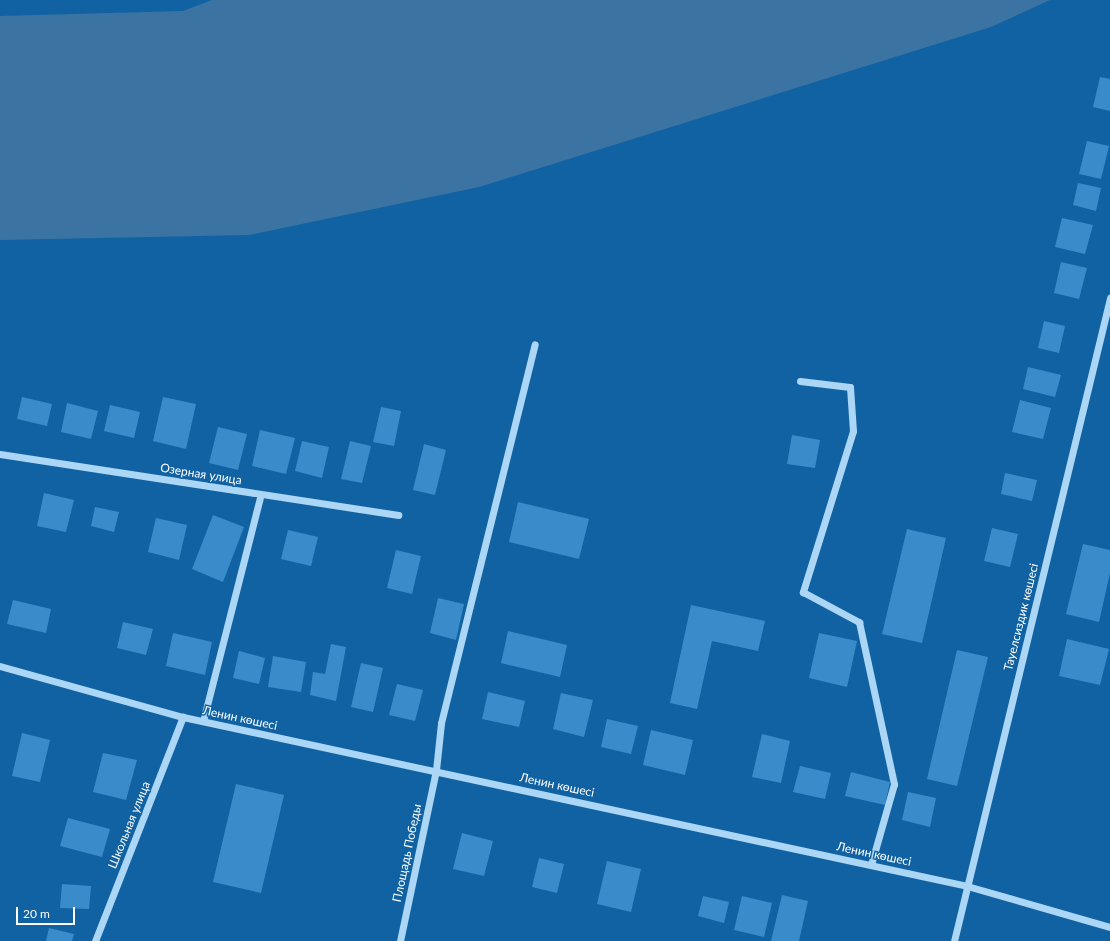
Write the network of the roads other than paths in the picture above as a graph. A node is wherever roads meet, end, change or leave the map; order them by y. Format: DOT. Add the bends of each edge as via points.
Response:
graph roads {
  1 [pos="1110,298"];
  2 [pos="535,344"];
  3 [pos="800,381"];
  4 [pos="0,454"];
  5 [pos="261,494"];
  6 [pos="398,515"];
  7 [pos="0,666"];
  8 [pos="183,717"];
  9 [pos="204,721"];
  10 [pos="436,770"];
  11 [pos="870,865"];
  12 [pos="967,886"];
  13 [pos="1110,927"];
  14 [pos="95,941"];
  15 [pos="400,941"];
  16 [pos="954,941"];
  1 -- 12 [label="street, Тауелсиздик көшесі"];
  2 -- 10 [label="street, Площадь Победы" via="441,723"];
  3 -- 11 [label="street" via="850,387 853,431 803,592 858,622 894,784"];
  4 -- 5 [label="street, Озерная улица"];
  5 -- 6 [label="street, Озерная улица"];
  5 -- 9 [label="street"];
  7 -- 8 [label="street, Ленин көшесі"];
  8 -- 9 [label="street, Ленин көшесі"];
  8 -- 14 [label="street, Школьная улица"];
  9 -- 10 [label="street, Ленин көшесі"];
  10 -- 11 [label="street, Ленин көшесі"];
  10 -- 15 [label="street, Площадь Победы"];
  11 -- 12 [label="street, Ленин көшесі"];
  12 -- 13 [label="street, Ленин көшесі"];
  12 -- 16 [label="street, Тауелсиздик көшесі"];
}
